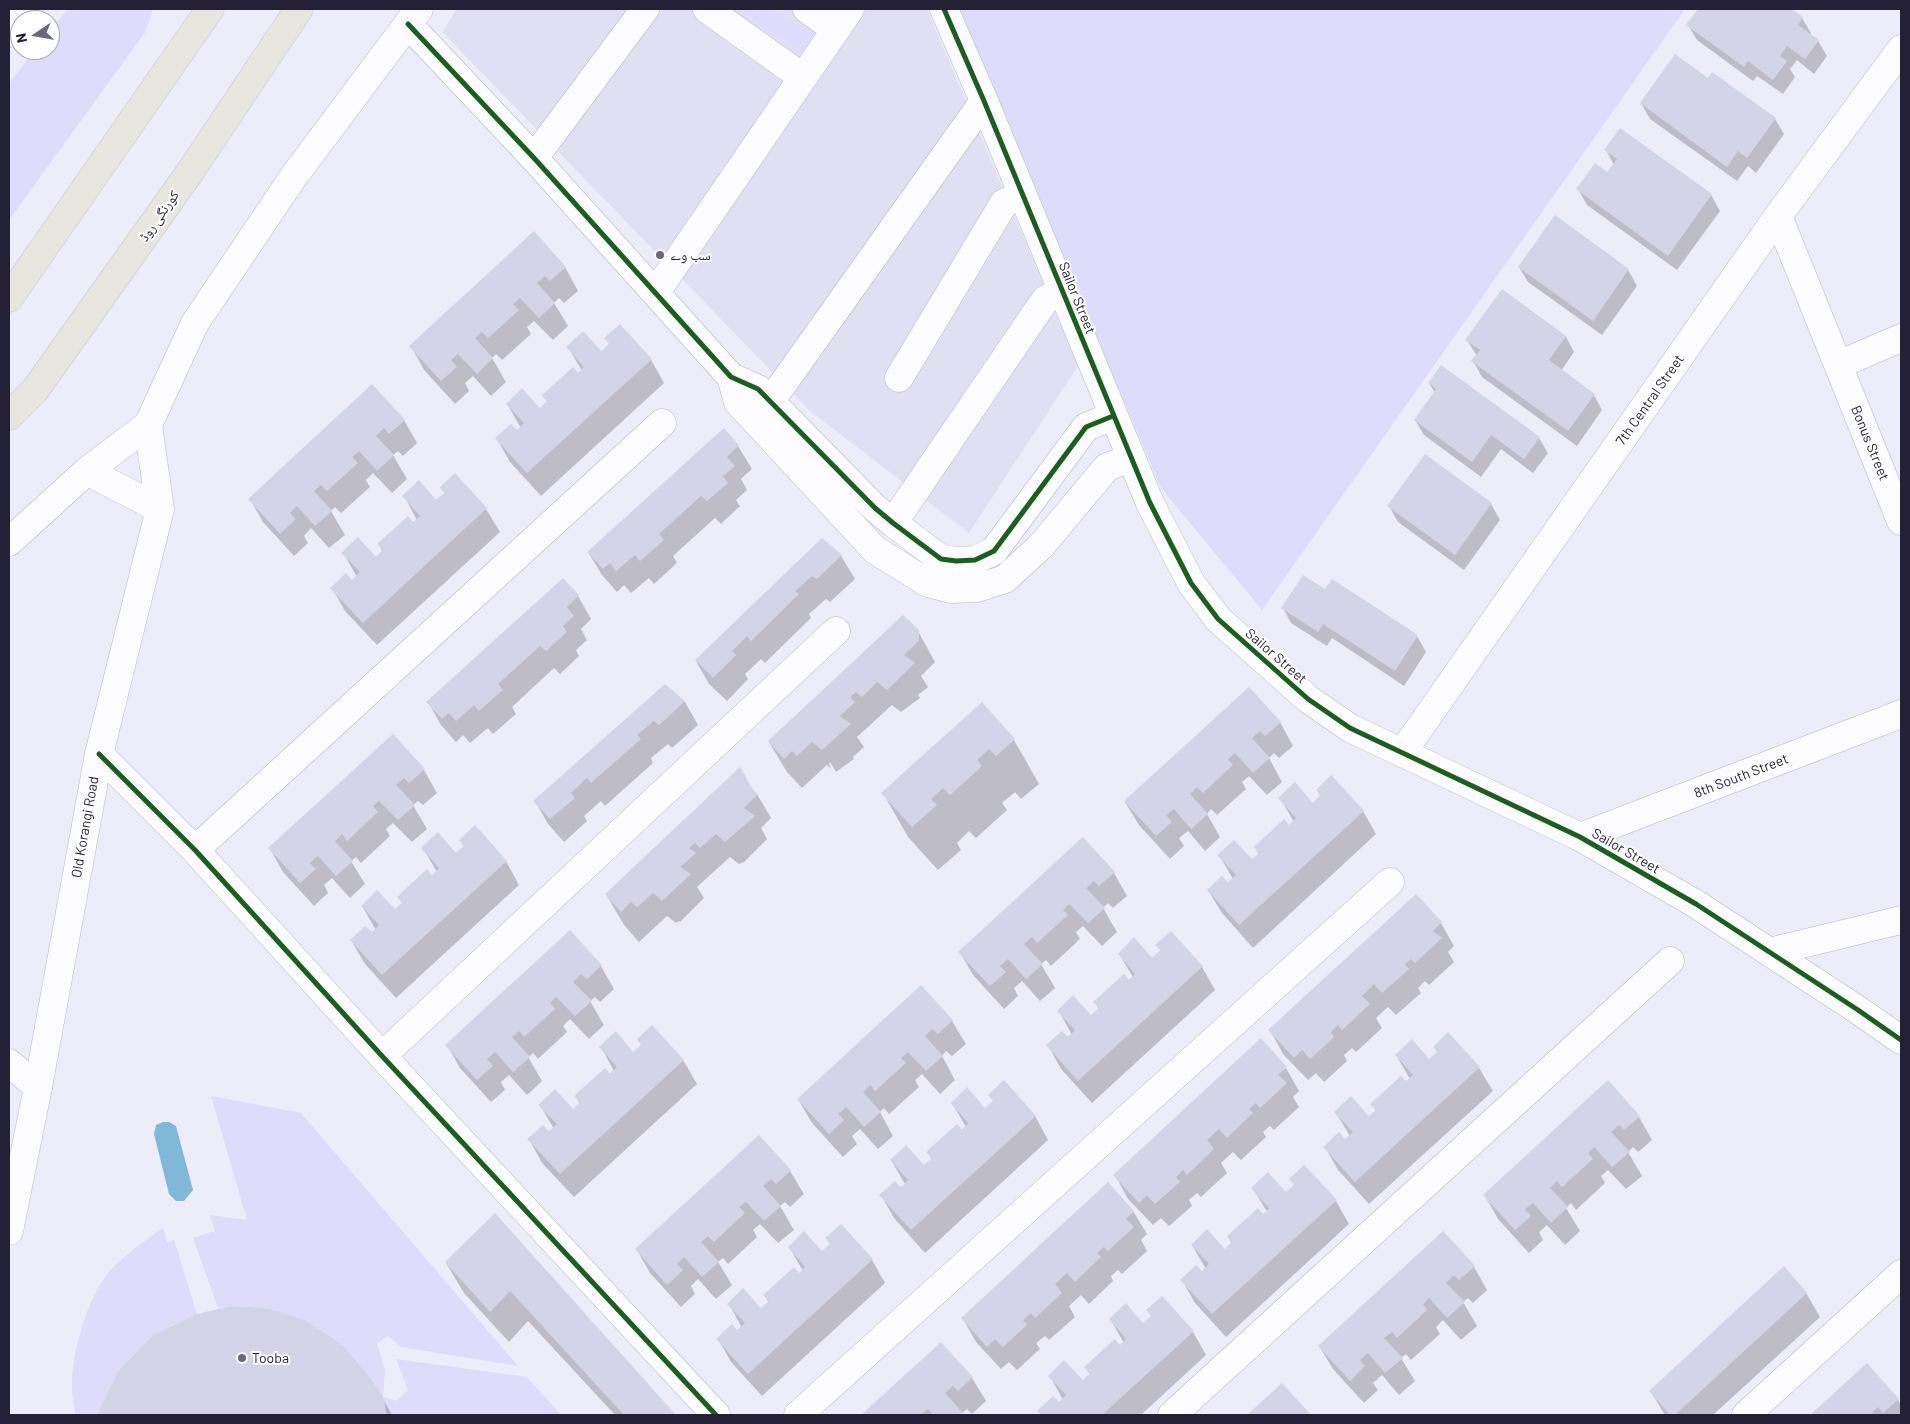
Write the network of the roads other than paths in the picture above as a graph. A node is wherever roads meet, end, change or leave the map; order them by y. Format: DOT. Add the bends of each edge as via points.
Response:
graph roads {
  1 [pos="26,9"];
  2 [pos="210,9"];
  3 [pos="299,9"];
  4 [pos="645,9"];
  5 [pos="707,9"];
  6 [pos="807,9"];
  7 [pos="944,9"];
  8 [pos="413,16"];
  9 [pos="843,19"];
  10 [pos="9,33"];
  11 [pos="1901,49"];
  12 [pos="802,77"];
  13 [pos="984,101"];
  14 [pos="534,158"];
  15 [pos="1022,195"];
  16 [pos="1778,216"];
  17 [pos="656,292"];
  18 [pos="1062,292"];
  19 [pos="9,298"];
  20 [pos="1901,338"];
  21 [pos="1838,365"];
  22 [pos="731,378"];
  23 [pos="899,378"];
  24 [pos="770,402"];
  25 [pos="9,416"];
  26 [pos="1113,416"];
  27 [pos="662,423"];
  28 [pos="148,425"];
  29 [pos="1131,458"];
  30 [pos="87,471"];
  31 [pos="160,509"];
  32 [pos="1901,521"];
  33 [pos="893,523"];
  34 [pos="9,542"];
  35 [pos="836,631"];
  36 [pos="1901,714"];
  37 [pos="1402,753"];
  38 [pos="98,754"];
  39 [pos="1580,837"];
  40 [pos="195,850"];
  41 [pos="1390,882"];
  42 [pos="1901,920"];
  43 [pos="1769,952"];
  44 [pos="1670,962"];
  45 [pos="1901,1040"];
  46 [pos="382,1056"];
  47 [pos="9,1063"];
  48 [pos="38,1087"];
  49 [pos="9,1231"];
  50 [pos="1901,1274"];
  51 [pos="716,1415"];
  52 [pos="798,1415"];
  53 [pos="1172,1415"];
  54 [pos="1746,1415"];
  1 -- 10 [label="street"];
  2 -- 19 [label="main road"];
  3 -- 25 [label="main road, کورنگی روڈ" via="190,172 35,390"];
  4 -- 14 [label="street"];
  5 -- 12 [label="street"];
  6 -- 9 [label="street"];
  7 -- 13 [label="street, Sailor Street"];
  8 -- 14 [label="street"];
  8 -- 28 [label="street" via="294,176 195,323"];
  9 -- 12 [label="street"];
  11 -- 16 [label="street, 7th Central Street"];
  12 -- 17 [label="street"];
  13 -- 15 [label="street, Sailor Street"];
  13 -- 24 [label="street"];
  14 -- 17 [label="street"];
  15 -- 18 [label="street, Sailor Street"];
  15 -- 23 [label="street" via="1004,203"];
  16 -- 21 [label="street, Bonus Street"];
  16 -- 37 [label="street, 7th Central Street"];
  17 -- 22 [label="street"];
  18 -- 26 [label="street, Sailor Street"];
  18 -- 33 [label="street" via="1045,300"];
  20 -- 21 [label="street"];
  21 -- 32 [label="street, Bonus Street"];
  22 -- 24 [label="street" via="758,389"];
  22 -- 29 [label="street" via="738,402 875,550 928,583 951,589 977,588 1005,579 1040,546 1107,467"];
  24 -- 33 [label="street"];
  26 -- 29 [label="street, Sailor Street"];
  26 -- 33 [label="street" via="1086,427 994,551 975,560 941,559"];
  27 -- 40 [label="street"];
  28 -- 30 [label="street"];
  28 -- 31 [label="street, Old Korangi Road"];
  29 -- 37 [label="street, Sailor Street" via="1191,583 1218,619 1308,699 1350,728"];
  30 -- 31 [label="street"];
  30 -- 34 [label="street"];
  31 -- 38 [label="street, Old Korangi Road"];
  35 -- 46 [label="street"];
  36 -- 39 [label="street, 8th South Street"];
  37 -- 39 [label="street, Sailor Street"];
  38 -- 40 [label="street"];
  38 -- 48 [label="street, Old Korangi Road"];
  39 -- 43 [label="street, Sailor Street" via="1696,904"];
  40 -- 46 [label="street"];
  41 -- 52 [label="street"];
  42 -- 43 [label="street"];
  43 -- 45 [label="street, Sailor Street"];
  44 -- 53 [label="street"];
  46 -- 51 [label="street"];
  47 -- 48 [label="street"];
  48 -- 49 [label="street, Old Korangi Road"];
  50 -- 54 [label="street"];
}
